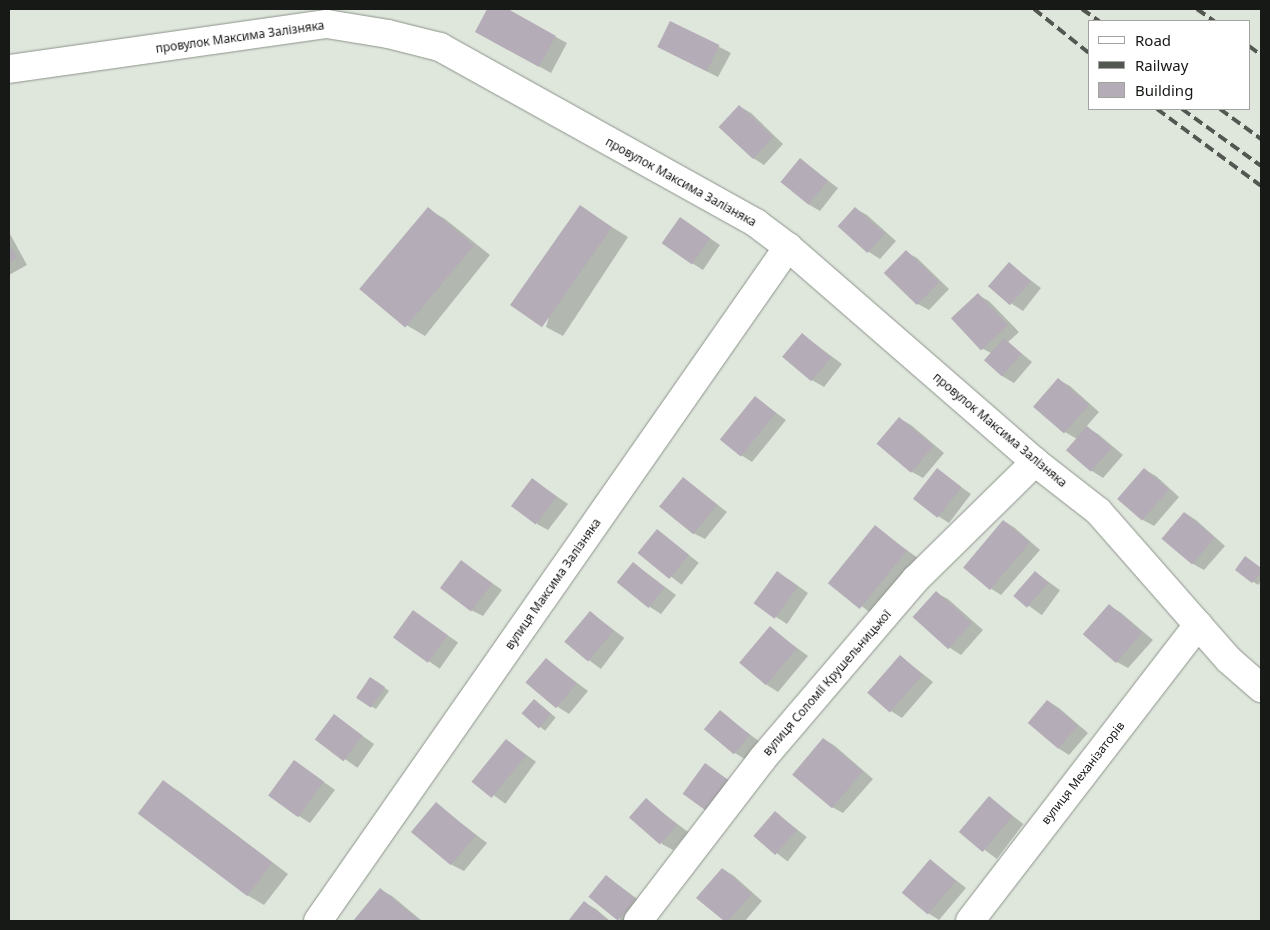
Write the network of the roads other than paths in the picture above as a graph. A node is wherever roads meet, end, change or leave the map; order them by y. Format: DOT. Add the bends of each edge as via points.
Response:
graph roads {
  1 [pos="9,69"];
  2 [pos="788,247"];
  3 [pos="1035,462"];
  4 [pos="1198,625"];
  5 [pos="1261,688"];
  6 [pos="318,921"];
  7 [pos="638,921"];
  8 [pos="970,921"];
  1 -- 2 [label="street, провулок Максима Залізняка" via="327,24 388,34 440,47 756,222"];
  2 -- 3 [label="street, провулок Максима Залізняка"];
  2 -- 6 [label="street, вулиця Максима Залізняка"];
  3 -- 4 [label="street, провулок Максима Залізняка" via="1098,511"];
  3 -- 7 [label="street, вулиця Соломії Крушельницької" via="916,579 763,758"];
  4 -- 5 [label="street, провулок Максима Залізняка" via="1228,660"];
  4 -- 8 [label="street, вулиця Механізаторів"];
}
